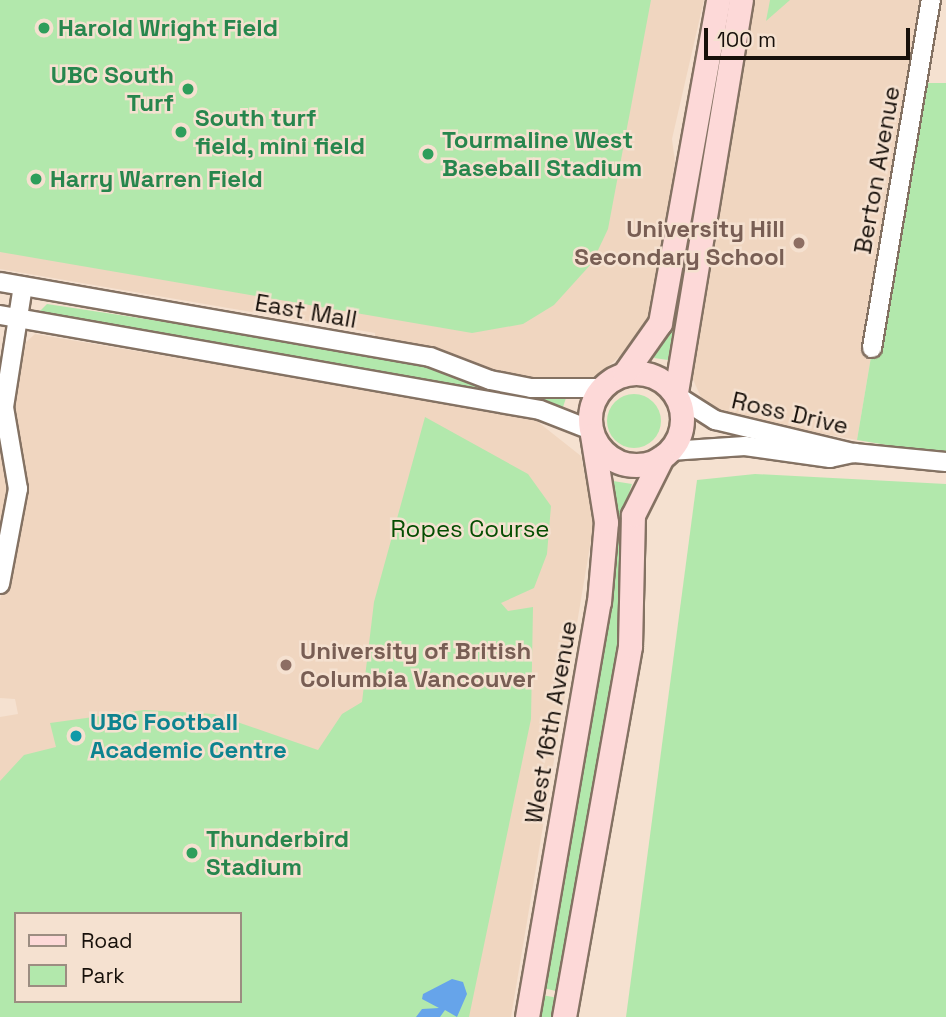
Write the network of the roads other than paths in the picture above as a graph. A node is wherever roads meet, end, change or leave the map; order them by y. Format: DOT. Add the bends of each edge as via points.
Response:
graph roads {
  1 [pos="718,0"];
  2 [pos="741,0"];
  3 [pos="931,0"];
  4 [pos="0,282"];
  5 [pos="23,286"];
  6 [pos="8,316"];
  7 [pos="872,348"];
  8 [pos="624,374"];
  9 [pos="601,388"];
  10 [pos="678,394"];
  11 [pos="592,433"];
  12 [pos="854,453"];
  13 [pos="666,454"];
  14 [pos="946,462"];
  15 [pos="0,584"];
  16 [pos="527,1017"];
  17 [pos="564,1017"];
  1 -- 8 [label="main road" via="660,323"];
  2 -- 10 [label="main road"];
  3 -- 7 [label="street, Berton Avenue"];
  4 -- 5 [label="street, East Mall"];
  5 -- 6 [label="street"];
  5 -- 9 [label="street, East Mall" via="430,357 490,380 531,388"];
  6 -- 11 [label="street" via="540,410"];
  6 -- 15 [label="street" via="4,407 18,489"];
  8 -- 9 [label="main road"];
  8 -- 10 [label="main road"];
  9 -- 11 [label="main road" via="589,410"];
  10 -- 12 [label="street, Ross Drive" via="715,420"];
  10 -- 13 [label="main road" via="683,428"];
  11 -- 13 [label="main road" via="611,456 629,462"];
  11 -- 16 [label="main road, West 16th Avenue" via="606,522 599,602"];
  12 -- 13 [label="street, Ross Drive" via="830,458 745,446"];
  12 -- 14 [label="street, Ross Drive"];
  13 -- 17 [label="main road" via="633,515 631,646"];
}
